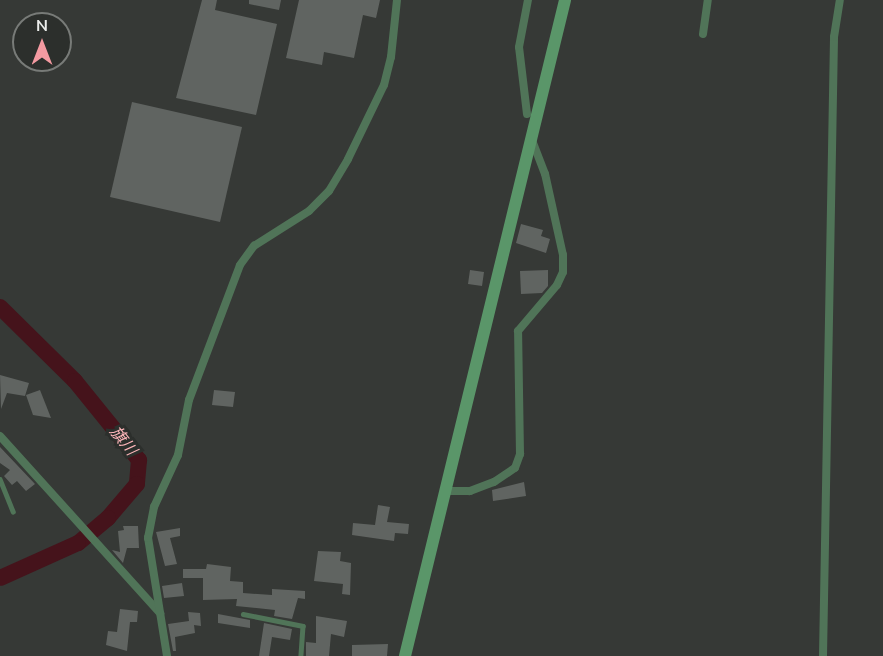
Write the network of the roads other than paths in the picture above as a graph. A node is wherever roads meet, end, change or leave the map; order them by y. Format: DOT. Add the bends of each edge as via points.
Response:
graph roads {
  1 [pos="397,0"];
  2 [pos="528,0"];
  3 [pos="565,0"];
  4 [pos="708,0"];
  5 [pos="840,0"];
  6 [pos="703,34"];
  7 [pos="527,114"];
  8 [pos="532,140"];
  9 [pos="0,436"];
  10 [pos="0,479"];
  11 [pos="447,491"];
  12 [pos="13,511"];
  13 [pos="160,614"];
  14 [pos="243,614"];
  15 [pos="167,656"];
  16 [pos="301,656"];
  17 [pos="405,656"];
  18 [pos="823,656"];
  1 -- 13 [label="street" via="384,85 348,159 329,191 309,211 254,246 240,265 189,400 178,455 154,507 148,538"];
  2 -- 7 [label="street" via="519,47"];
  3 -- 8 [label="street"];
  4 -- 6 [label="street"];
  5 -- 18 [label="street" via="834,48"];
  8 -- 11 [label="street"];
  8 -- 11 [label="street" via="545,174 563,255 563,272 557,285 518,331 520,454 515,468 494,482 470,491"];
  9 -- 13 [label="street"];
  10 -- 12 [label="lane"];
  11 -- 17 [label="street"];
  13 -- 15 [label="street"];
  14 -- 16 [label="lane" via="303,626"];
}
